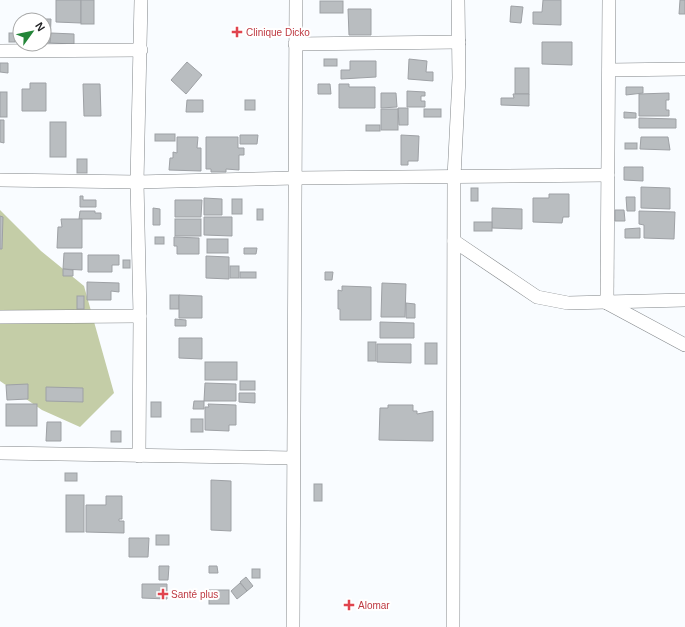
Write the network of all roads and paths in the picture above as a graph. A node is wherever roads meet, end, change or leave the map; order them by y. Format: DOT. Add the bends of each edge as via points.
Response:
graph roads {
  1 [pos="141,0"];
  2 [pos="296,0"];
  3 [pos="458,0"];
  4 [pos="609,0"];
  5 [pos="458,42"];
  6 [pos="295,44"];
  7 [pos="0,50"];
  8 [pos="141,50"];
  9 [pos="609,70"];
  10 [pos="685,70"];
  11 [pos="608,175"];
  12 [pos="454,177"];
  13 [pos="295,178"];
  14 [pos="0,180"];
  15 [pos="138,182"];
  16 [pos="454,242"];
  17 [pos="685,300"];
  18 [pos="607,302"];
  19 [pos="140,316"];
  20 [pos="0,317"];
  21 [pos="685,345"];
  22 [pos="0,453"];
  23 [pos="139,456"];
  24 [pos="293,458"];
  25 [pos="293,627"];
  26 [pos="453,627"];
  1 -- 8 [label="street"];
  2 -- 6 [label="street"];
  3 -- 5 [label="street"];
  4 -- 9 [label="street"];
  5 -- 6 [label="street"];
  5 -- 12 [label="street"];
  6 -- 13 [label="street"];
  7 -- 8 [label="street"];
  8 -- 15 [label="street"];
  9 -- 10 [label="street"];
  9 -- 11 [label="street"];
  11 -- 12 [label="street"];
  11 -- 18 [label="street"];
  12 -- 13 [label="street"];
  12 -- 16 [label="street"];
  13 -- 15 [label="street"];
  13 -- 24 [label="street"];
  14 -- 15 [label="street"];
  15 -- 19 [label="street"];
  16 -- 18 [label="street" via="537,297 568,303"];
  16 -- 26 [label="street"];
  17 -- 18 [label="street"];
  18 -- 21 [label="street"];
  19 -- 20 [label="street"];
  19 -- 23 [label="street"];
  22 -- 23 [label="street"];
  23 -- 24 [label="street"];
  24 -- 25 [label="street"];
}
